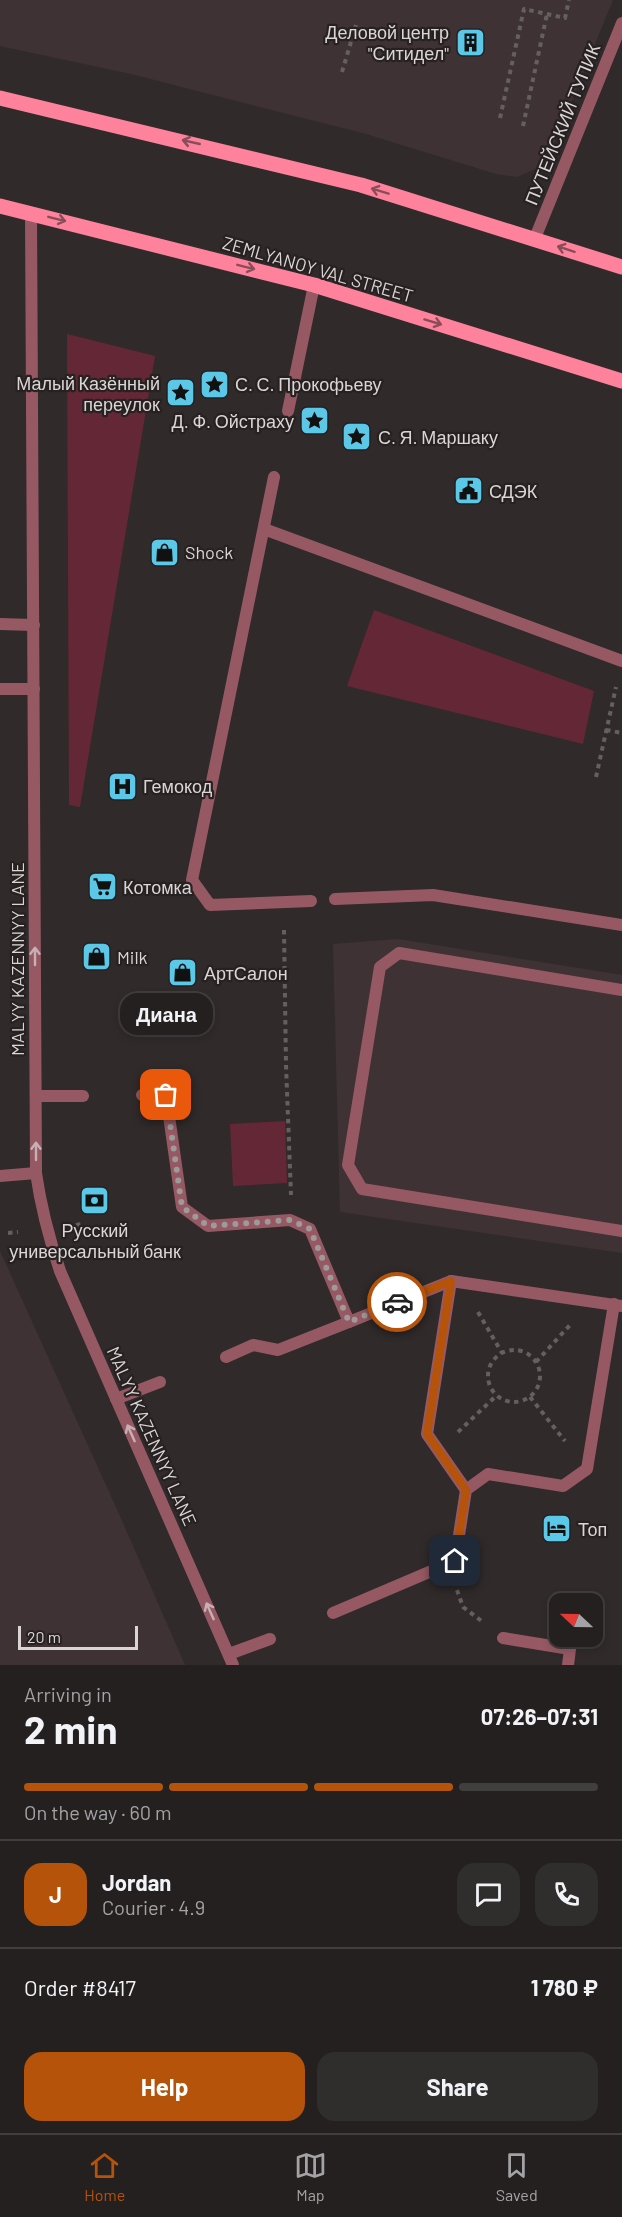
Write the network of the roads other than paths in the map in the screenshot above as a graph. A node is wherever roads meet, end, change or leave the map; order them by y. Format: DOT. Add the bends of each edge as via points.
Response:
graph roads {
  1 [pos="622,23"];
  2 [pos="0,98"];
  3 [pos="0,206"];
  4 [pos="31,213"];
  5 [pos="536,238"];
  6 [pos="622,267"];
  7 [pos="314,285"];
  8 [pos="622,381"];
  9 [pos="288,411"];
  10 [pos="274,477"];
  11 [pos="264,529"];
  12 [pos="0,624"];
  13 [pos="34,625"];
  14 [pos="622,661"];
  15 [pos="0,689"];
  16 [pos="34,689"];
  17 [pos="335,899"];
  18 [pos="311,900"];
  19 [pos="622,925"];
  20 [pos="622,990"];
  21 [pos="142,1095"];
  22 [pos="36,1096"];
  23 [pos="83,1096"];
  24 [pos="36,1173"];
  25 [pos="0,1176"];
  26 [pos="622,1231"];
  27 [pos="456,1282"];
  28 [pos="618,1305"];
  29 [pos="349,1322"];
  30 [pos="226,1358"];
  31 [pos="160,1382"];
  32 [pos="116,1399"];
  33 [pos="466,1490"];
  34 [pos="333,1613"];
  35 [pos="503,1638"];
  36 [pos="270,1639"];
  37 [pos="231,1660"];
  38 [pos="568,1665"];
  1 -- 5 [label="street, ПУТЕЙСКИЙ ТУПИК"];
  5 -- 2 [label="main road, one-way" via="361,185"];
  3 -- 4 [label="main road, ZEMLYANOY VAL STREET"];
  4 -- 7 [label="main road, ZEMLYANOY VAL STREET, one-way"];
  4 -- 13 [label="street, MALYY KAZENNYY LANE"];
  6 -- 5 [label="main road, one-way"];
  7 -- 8 [label="main road, ZEMLYANOY VAL STREET, one-way"];
  7 -- 9 [label="street"];
  10 -- 11 [label="street"];
  11 -- 14 [label="street"];
  11 -- 18 [label="street" via="192,880 210,905"];
  12 -- 13 [label="street"];
  13 -- 16 [label="street, MALYY KAZENNYY LANE"];
  15 -- 16 [label="street"];
  22 -- 16 [label="street, MALYY KAZENNYY LANE, one-way"];
  17 -- 19 [label="street" via="433,895"];
  20 -- 26 [label="street" via="399,953 380,967 348,1165 362,1189"];
  21 -- 29 [label="street" via="166,1095 182,1207 208,1226 290,1220 310,1229"];
  22 -- 23 [label="street"];
  24 -- 22 [label="street, MALYY KAZENNYY LANE, one-way"];
  24 -- 25 [label="street"];
  24 -- 32 [label="street, MALYY KAZENNYY LANE" via="49,1239"];
  27 -- 28 [label="street"];
  27 -- 29 [label="street"];
  27 -- 33 [label="street" via="427,1434"];
  28 -- 33 [label="street" via="587,1469 563,1486 488,1474"];
  29 -- 30 [label="street" via="278,1350 253,1345"];
  31 -- 32 [label="street"];
  37 -- 32 [label="street, MALYY KAZENNYY LANE, one-way"];
  33 -- 34 [label="street" via="455,1561"];
  35 -- 38 [label="street" via="570,1649"];
  36 -- 37 [label="street"];
}
